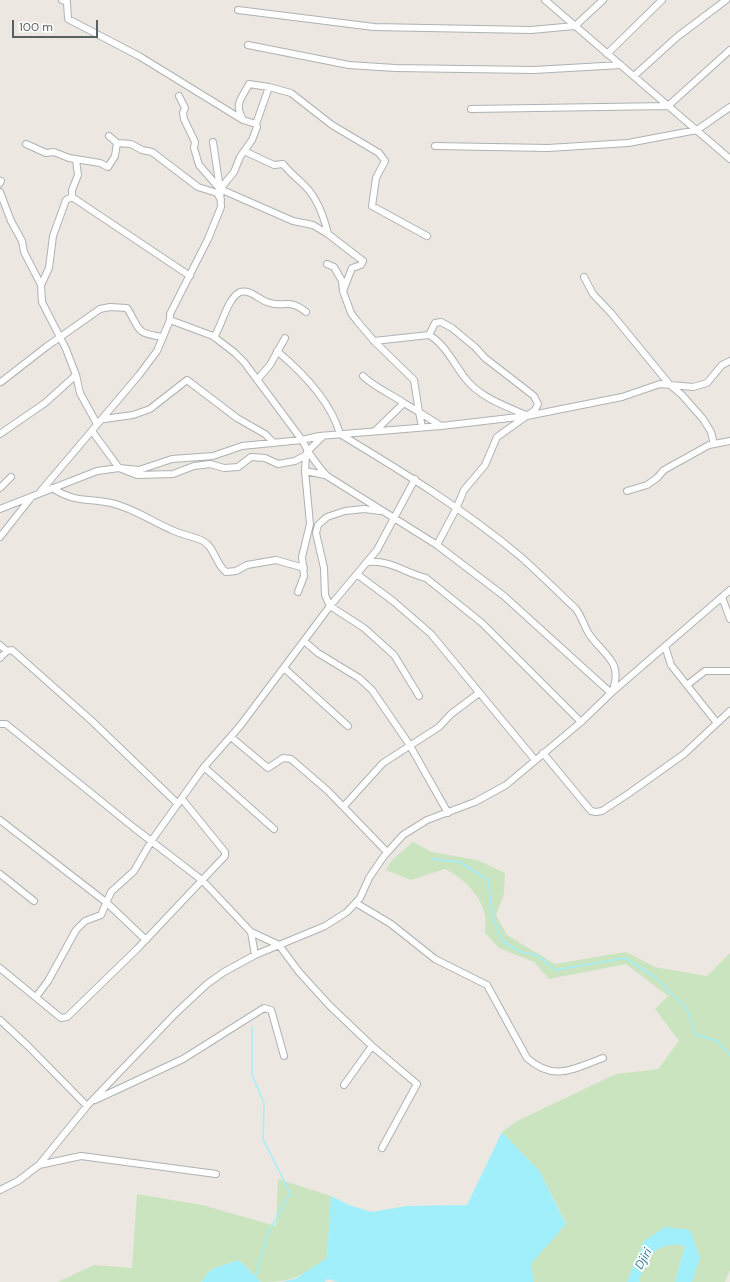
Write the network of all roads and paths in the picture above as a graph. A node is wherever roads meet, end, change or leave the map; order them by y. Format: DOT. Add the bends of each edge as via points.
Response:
graph roads {
  1 [pos="62,0"];
  2 [pos="545,0"];
  3 [pos="603,0"];
  4 [pos="662,0"];
  5 [pos="726,0"];
  6 [pos="238,10"];
  7 [pos="575,26"];
  8 [pos="248,45"];
  9 [pos="730,50"];
  10 [pos="607,54"];
  11 [pos="620,65"];
  12 [pos="634,76"];
  13 [pos="269,87"];
  14 [pos="179,96"];
  15 [pos="668,106"];
  16 [pos="730,107"];
  17 [pos="471,109"];
  18 [pos="243,120"];
  19 [pos="256,124"];
  20 [pos="697,130"];
  21 [pos="109,136"];
  22 [pos="213,142"];
  23 [pos="117,143"];
  24 [pos="26,144"];
  25 [pos="435,146"];
  26 [pos="244,151"];
  27 [pos="729,156"];
  28 [pos="76,160"];
  29 [pos="220,189"];
  30 [pos="0,192"];
  31 [pos="72,197"];
  32 [pos="221,200"];
  33 [pos="328,234"];
  34 [pos="427,236"];
  35 [pos="327,264"];
  36 [pos="190,276"];
  37 [pos="584,277"];
  38 [pos="41,285"];
  39 [pos="343,291"];
  40 [pos="306,312"];
  41 [pos="170,320"];
  42 [pos="178,323"];
  43 [pos="166,330"];
  44 [pos="429,335"];
  45 [pos="60,337"];
  46 [pos="214,337"];
  47 [pos="163,338"];
  48 [pos="285,338"];
  49 [pos="374,341"];
  50 [pos="277,351"];
  51 [pos="730,361"];
  52 [pos="76,375"];
  53 [pos="363,376"];
  54 [pos="257,380"];
  55 [pos="1,382"];
  56 [pos="670,385"];
  57 [pos="404,403"];
  58 [pos="419,412"];
  59 [pos="527,416"];
  60 [pos="100,422"];
  61 [pos="441,426"];
  62 [pos="422,427"];
  63 [pos="92,431"];
  64 [pos="375,431"];
  65 [pos="0,434"];
  66 [pos="340,434"];
  67 [pos="323,436"];
  68 [pos="302,440"];
  69 [pos="730,441"];
  70 [pos="274,443"];
  71 [pos="714,444"];
  72 [pos="306,454"];
  73 [pos="119,468"];
  74 [pos="305,471"];
  75 [pos="327,476"];
  76 [pos="11,477"];
  77 [pos="415,479"];
  78 [pos="0,488"];
  79 [pos="52,488"];
  80 [pos="627,491"];
  81 [pos="39,493"];
  82 [pos="31,498"];
  83 [pos="0,509"];
  84 [pos="456,509"];
  85 [pos="385,512"];
  86 [pos="395,519"];
  87 [pos="0,537"];
  88 [pos="437,545"];
  89 [pos="369,562"];
  90 [pos="304,568"];
  91 [pos="358,575"];
  92 [pos="730,590"];
  93 [pos="298,592"];
  94 [pos="722,597"];
  95 [pos="330,606"];
  96 [pos="730,619"];
  97 [pos="304,641"];
  98 [pos="0,645"];
  99 [pos="665,646"];
  100 [pos="6,651"];
  101 [pos="0,658"];
  102 [pos="284,668"];
  103 [pos="730,671"];
  104 [pos="687,685"];
  105 [pos="480,693"];
  106 [pos="611,693"];
  107 [pos="419,696"];
  108 [pos="730,711"];
  109 [pos="581,722"];
  110 [pos="717,723"];
  111 [pos="0,724"];
  112 [pos="348,726"];
  113 [pos="231,737"];
  114 [pos="409,744"];
  115 [pos="543,753"];
  116 [pos="535,760"];
  117 [pos="204,767"];
  118 [pos="180,801"];
  119 [pos="344,806"];
  120 [pos="448,813"];
  121 [pos="0,820"];
  122 [pos="274,829"];
  123 [pos="152,840"];
  124 [pos="387,852"];
  125 [pos="0,874"];
  126 [pos="203,881"];
  127 [pos="34,900"];
  128 [pos="107,903"];
  129 [pos="356,903"];
  130 [pos="251,932"];
  131 [pos="146,940"];
  132 [pos="279,945"];
  133 [pos="255,955"];
  134 [pos="0,968"];
  135 [pos="36,997"];
  136 [pos="0,1020"];
  137 [pos="372,1046"];
  138 [pos="284,1056"];
  139 [pos="603,1058"];
  140 [pos="344,1085"];
  141 [pos="92,1101"];
  142 [pos="87,1106"];
  143 [pos="382,1148"];
  144 [pos="39,1165"];
  145 [pos="216,1174"];
  146 [pos="0,1190"];
  1 -- 18 [label="street" via="67,2 68,19 139,56"];
  2 -- 7 [label="street"];
  3 -- 7 [label="street"];
  4 -- 10 [label="street"];
  5 -- 12 [label="street" via="677,37"];
  6 -- 7 [label="street" via="374,27 531,30"];
  7 -- 10 [label="street"];
  8 -- 11 [label="street" via="349,65 396,68 534,70"];
  9 -- 15 [label="street"];
  10 -- 11 [label="street"];
  11 -- 12 [label="street"];
  12 -- 15 [label="street"];
  13 -- 18 [label="street" via="249,84 238,105 238,112"];
  13 -- 19 [label="street"];
  13 -- 34 [label="street" via="291,93 332,125 379,153 385,161 376,178 372,206"];
  14 -- 29 [label="street" via="185,108 184,119 195,142 194,148 199,165"];
  15 -- 17 [label="street"];
  15 -- 20 [label="street"];
  16 -- 20 [label="street"];
  18 -- 19 [label="street"];
  19 -- 26 [label="street" via="252,140"];
  20 -- 25 [label="street" via="620,144 548,148"];
  20 -- 27 [label="street"];
  21 -- 23 [label="street"];
  22 -- 29 [label="street"];
  23 -- 28 [label="street" via="115,156 108,167 100,163"];
  23 -- 32 [label="street" via="131,144 152,152 198,187 217,193"];
  24 -- 28 [label="street" via="46,153 54,152"];
  26 -- 29 [label="street" via="234,172"];
  26 -- 33 [label="street" via="274,165 283,164 289,173 306,186 317,201"];
  28 -- 31 [label="street" via="78,175"];
  29 -- 32 [label="street"];
  29 -- 33 [label="street" via="293,221 313,224"];
  30 -- 38 [label="street" via="22,241 24,252"];
  31 -- 36 [label="street"];
  31 -- 38 [label="street" via="66,200 53,236 49,268"];
  32 -- 36 [label="street" via="218,218"];
  33 -- 39 [label="street" via="363,260 361,265 352,268"];
  35 -- 39 [label="street" via="334,267 337,272 342,281"];
  36 -- 41 [label="street" via="170,314"];
  37 -- 56 [label="street" via="593,294"];
  38 -- 45 [label="street" via="42,302"];
  39 -- 49 [label="street" via="351,313"];
  40 -- 46 [label="street" via="294,304 269,303 248,292 240,292 229,306"];
  41 -- 42 [label="street"];
  41 -- 43 [label="street"];
  42 -- 43 [label="street"];
  42 -- 46 [label="street"];
  43 -- 47 [label="street"];
  44 -- 49 [label="street"];
  44 -- 59 [label="street" via="442,347 471,385 495,402"];
  44 -- 59 [label="street" via="435,323 441,322 475,347 485,358 534,396 538,404"];
  45 -- 47 [label="street" via="100,309 110,307 127,308 144,335"];
  45 -- 52 [label="street"];
  45 -- 55 [label="street"];
  46 -- 54 [label="street" via="243,361"];
  47 -- 60 [label="street" via="155,353"];
  48 -- 50 [label="street"];
  49 -- 58 [label="street" via="414,380"];
  50 -- 54 [label="street" via="270,365"];
  50 -- 66 [label="street" via="298,370 320,397 337,423"];
  51 -- 56 [label="street" via="722,365 712,378 700,386"];
  52 -- 60 [label="street" via="80,393"];
  52 -- 65 [label="street" via="45,403"];
  53 -- 57 [label="street" via="369,383"];
  54 -- 68 [label="street"];
  56 -- 59 [label="street" via="660,384 622,396"];
  56 -- 71 [label="street" via="703,419 712,432"];
  57 -- 58 [label="street"];
  57 -- 64 [label="street"];
  58 -- 61 [label="street"];
  58 -- 62 [label="street"];
  59 -- 61 [label="street"];
  59 -- 84 [label="street" via="497,437 485,465 464,490"];
  60 -- 63 [label="street"];
  60 -- 70 [label="street" via="111,417 133,415 150,409 187,380 237,418 265,434"];
  61 -- 62 [label="street"];
  62 -- 64 [label="street"];
  63 -- 73 [label="street"];
  63 -- 81 [label="street"];
  64 -- 66 [label="street"];
  66 -- 67 [label="street"];
  66 -- 77 [label="street"];
  67 -- 68 [label="street"];
  67 -- 72 [label="street"];
  68 -- 70 [label="street"];
  68 -- 72 [label="street"];
  69 -- 71 [label="street"];
  70 -- 73 [label="street" via="242,446 213,456 172,459 139,470"];
  71 -- 80 [label="street" via="664,470 647,485"];
  72 -- 73 [label="street" via="295,461 278,464 265,458 251,457 238,467 224,468 210,464 194,466 173,474 137,475"];
  72 -- 74 [label="street"];
  72 -- 75 [label="street"];
  73 -- 79 [label="street" via="97,471"];
  74 -- 75 [label="street"];
  74 -- 90 [label="street" via="310,524 302,557"];
  75 -- 85 [label="street"];
  76 -- 78 [label="street"];
  77 -- 84 [label="street"];
  77 -- 86 [label="street"];
  79 -- 81 [label="street"];
  79 -- 90 [label="street" via="64,496 110,503 134,511 173,531 205,542 226,572 276,560"];
  81 -- 82 [label="street"];
  82 -- 83 [label="street"];
  82 -- 87 [label="street"];
  84 -- 88 [label="street"];
  84 -- 106 [label="street" via="521,557 576,609 589,634 615,668 617,679"];
  85 -- 86 [label="street"];
  85 -- 95 [label="street" via="364,509 345,511 327,517 316,529"];
  86 -- 88 [label="street"];
  86 -- 89 [label="street"];
  88 -- 106 [label="street" via="516,605"];
  89 -- 91 [label="street"];
  89 -- 109 [label="street" via="395,565 410,574 426,578 491,632"];
  90 -- 93 [label="street"];
  91 -- 95 [label="street"];
  91 -- 105 [label="street" via="431,634"];
  92 -- 94 [label="street"];
  94 -- 96 [label="street"];
  94 -- 99 [label="street"];
  95 -- 97 [label="street"];
  95 -- 107 [label="street" via="364,628 387,648 398,660"];
  97 -- 102 [label="street"];
  97 -- 114 [label="street" via="318,653 366,683"];
  98 -- 100 [label="street"];
  99 -- 104 [label="street" via="670,663"];
  99 -- 106 [label="street"];
  100 -- 101 [label="street"];
  100 -- 118 [label="street" via="12,650"];
  102 -- 112 [label="street"];
  102 -- 113 [label="street"];
  103 -- 104 [label="street" via="705,671"];
  104 -- 110 [label="street"];
  105 -- 114 [label="street" via="451,714 439,727"];
  105 -- 116 [label="street"];
  106 -- 109 [label="street"];
  108 -- 110 [label="street"];
  109 -- 115 [label="street"];
  110 -- 115 [label="street" via="684,754 628,794 596,812 591,811"];
  111 -- 123 [label="street" via="6,724"];
  113 -- 117 [label="street"];
  113 -- 119 [label="street" via="268,768 283,758 290,760"];
  114 -- 119 [label="street" via="383,763"];
  114 -- 120 [label="street"];
  115 -- 116 [label="street"];
  116 -- 120 [label="street" via="506,785"];
  117 -- 118 [label="street"];
  117 -- 122 [label="street"];
  118 -- 123 [label="street"];
  118 -- 126 [label="street" via="226,854"];
  119 -- 124 [label="street"];
  120 -- 124 [label="street" via="415,827"];
  121 -- 128 [label="street"];
  123 -- 126 [label="street"];
  123 -- 128 [label="street" via="134,871 111,892"];
  124 -- 129 [label="street"];
  125 -- 127 [label="street"];
  126 -- 130 [label="street"];
  126 -- 131 [label="street"];
  128 -- 131 [label="street"];
  128 -- 135 [label="street" via="98,917 85,921 76,930 48,981"];
  129 -- 132 [label="street" via="325,926"];
  129 -- 139 [label="street" via="391,924 435,959 487,985 530,1061 555,1073"];
  130 -- 132 [label="street"];
  130 -- 133 [label="street"];
  131 -- 135 [label="street" via="67,1018 61,1018"];
  132 -- 133 [label="street"];
  132 -- 137 [label="street" via="320,995"];
  133 -- 141 [label="street" via="207,984"];
  134 -- 135 [label="street"];
  136 -- 142 [label="street"];
  137 -- 140 [label="street"];
  137 -- 143 [label="street" via="417,1084"];
  138 -- 141 [label="street" via="272,1012 264,1008 183,1059"];
  141 -- 142 [label="street"];
  142 -- 144 [label="street"];
  144 -- 145 [label="street" via="81,1156"];
  144 -- 146 [label="street" via="18,1181"];
}
